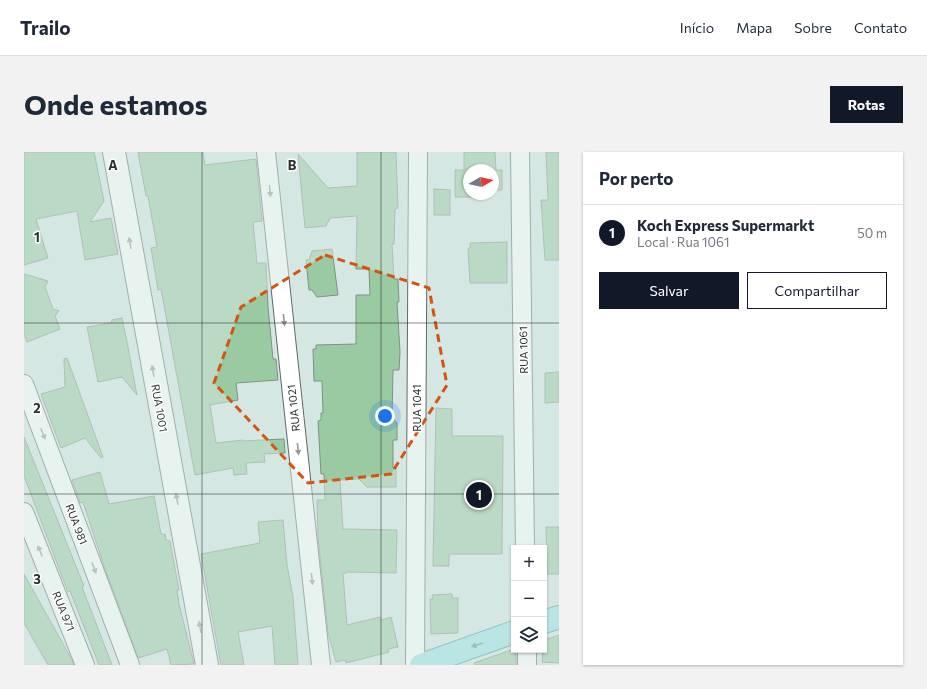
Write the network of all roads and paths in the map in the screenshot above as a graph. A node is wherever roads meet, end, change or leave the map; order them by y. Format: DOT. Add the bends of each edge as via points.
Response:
graph roads {
  1 [pos="114,152"];
  2 [pos="266,152"];
  3 [pos="418,152"];
  4 [pos="520,152"];
  5 [pos="24,384"];
  6 [pos="24,512"];
  7 [pos="525,545"];
  8 [pos="559,617"];
  9 [pos="547,621"];
  10 [pos="511,633"];
  11 [pos="527,653"];
  12 [pos="85,665"];
  13 [pos="130,665"];
  14 [pos="207,665"];
  15 [pos="321,665"];
  16 [pos="415,665"];
  17 [pos="422,665"];
  18 [pos="527,665"];
  14 -- 1 [label="street, RUA 1001, one-way"];
  2 -- 15 [label="street, RUA 1021, one-way"];
  3 -- 16 [label="street, RUA 1041"];
  4 -- 7 [label="street, RUA 1061"];
  5 -- 13 [label="street, RUA 981, one-way"];
  12 -- 6 [label="street, RUA 971, one-way"];
  8 -- 9 [label="main road"];
  10 -- 17 [label="main road, one-way"];
  11 -- 18 [label="street"];
}
